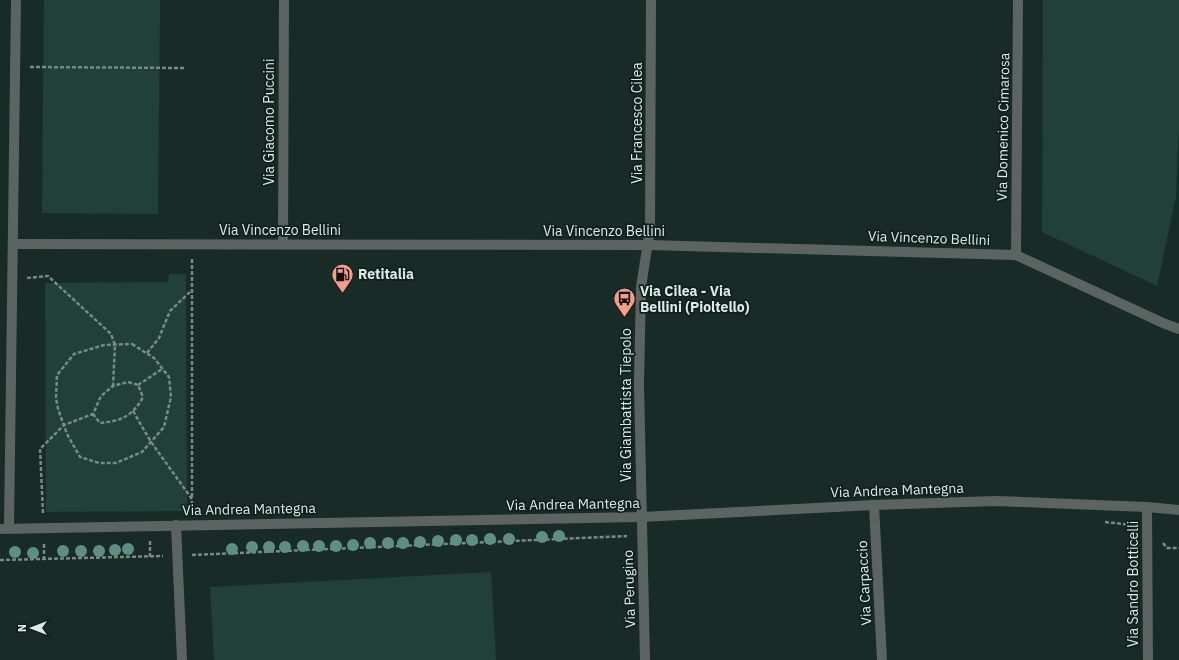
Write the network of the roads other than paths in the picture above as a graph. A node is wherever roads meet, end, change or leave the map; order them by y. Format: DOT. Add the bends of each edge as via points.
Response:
graph roads {
  1 [pos="16,0"];
  2 [pos="284,0"];
  3 [pos="651,0"];
  4 [pos="1018,0"];
  5 [pos="13,244"];
  6 [pos="283,244"];
  7 [pos="648,245"];
  8 [pos="1016,255"];
  9 [pos="1179,329"];
  10 [pos="874,505"];
  11 [pos="1147,507"];
  12 [pos="1179,510"];
  13 [pos="641,517"];
  14 [pos="176,525"];
  15 [pos="5,529"];
  16 [pos="182,660"];
  17 [pos="645,660"];
  18 [pos="882,660"];
  19 [pos="1148,660"];
  1 -- 5 [label="street"];
  2 -- 6 [label="street, Via Giacomo Puccini"];
  3 -- 7 [label="street, Via Francesco Cilea"];
  4 -- 8 [label="street, Via Domenico Cimarosa"];
  5 -- 6 [label="street, Via Vincenzo Bellini"];
  5 -- 15 [label="street"];
  6 -- 7 [label="street, Via Vincenzo Bellini"];
  7 -- 8 [label="street, Via Vincenzo Bellini"];
  7 -- 13 [label="street, Via Giambattista Tiepolo" via="641,287 639,335"];
  8 -- 9 [label="street, Via Vincenzo Bellini" via="1163,324"];
  10 -- 11 [label="street, Via Andrea Mantegna" via="996,501"];
  10 -- 13 [label="street, Via Andrea Mantegna"];
  10 -- 18 [label="street, Via Carpaccio"];
  11 -- 12 [label="street, Via Andrea Mantegna"];
  11 -- 19 [label="street, Via Sandro Botticelli"];
  13 -- 14 [label="street, Via Andrea Mantegna"];
  13 -- 17 [label="street, Via Perugino"];
  14 -- 15 [label="street, Via Andrea Mantegna"];
  14 -- 16 [label="street"];
}
